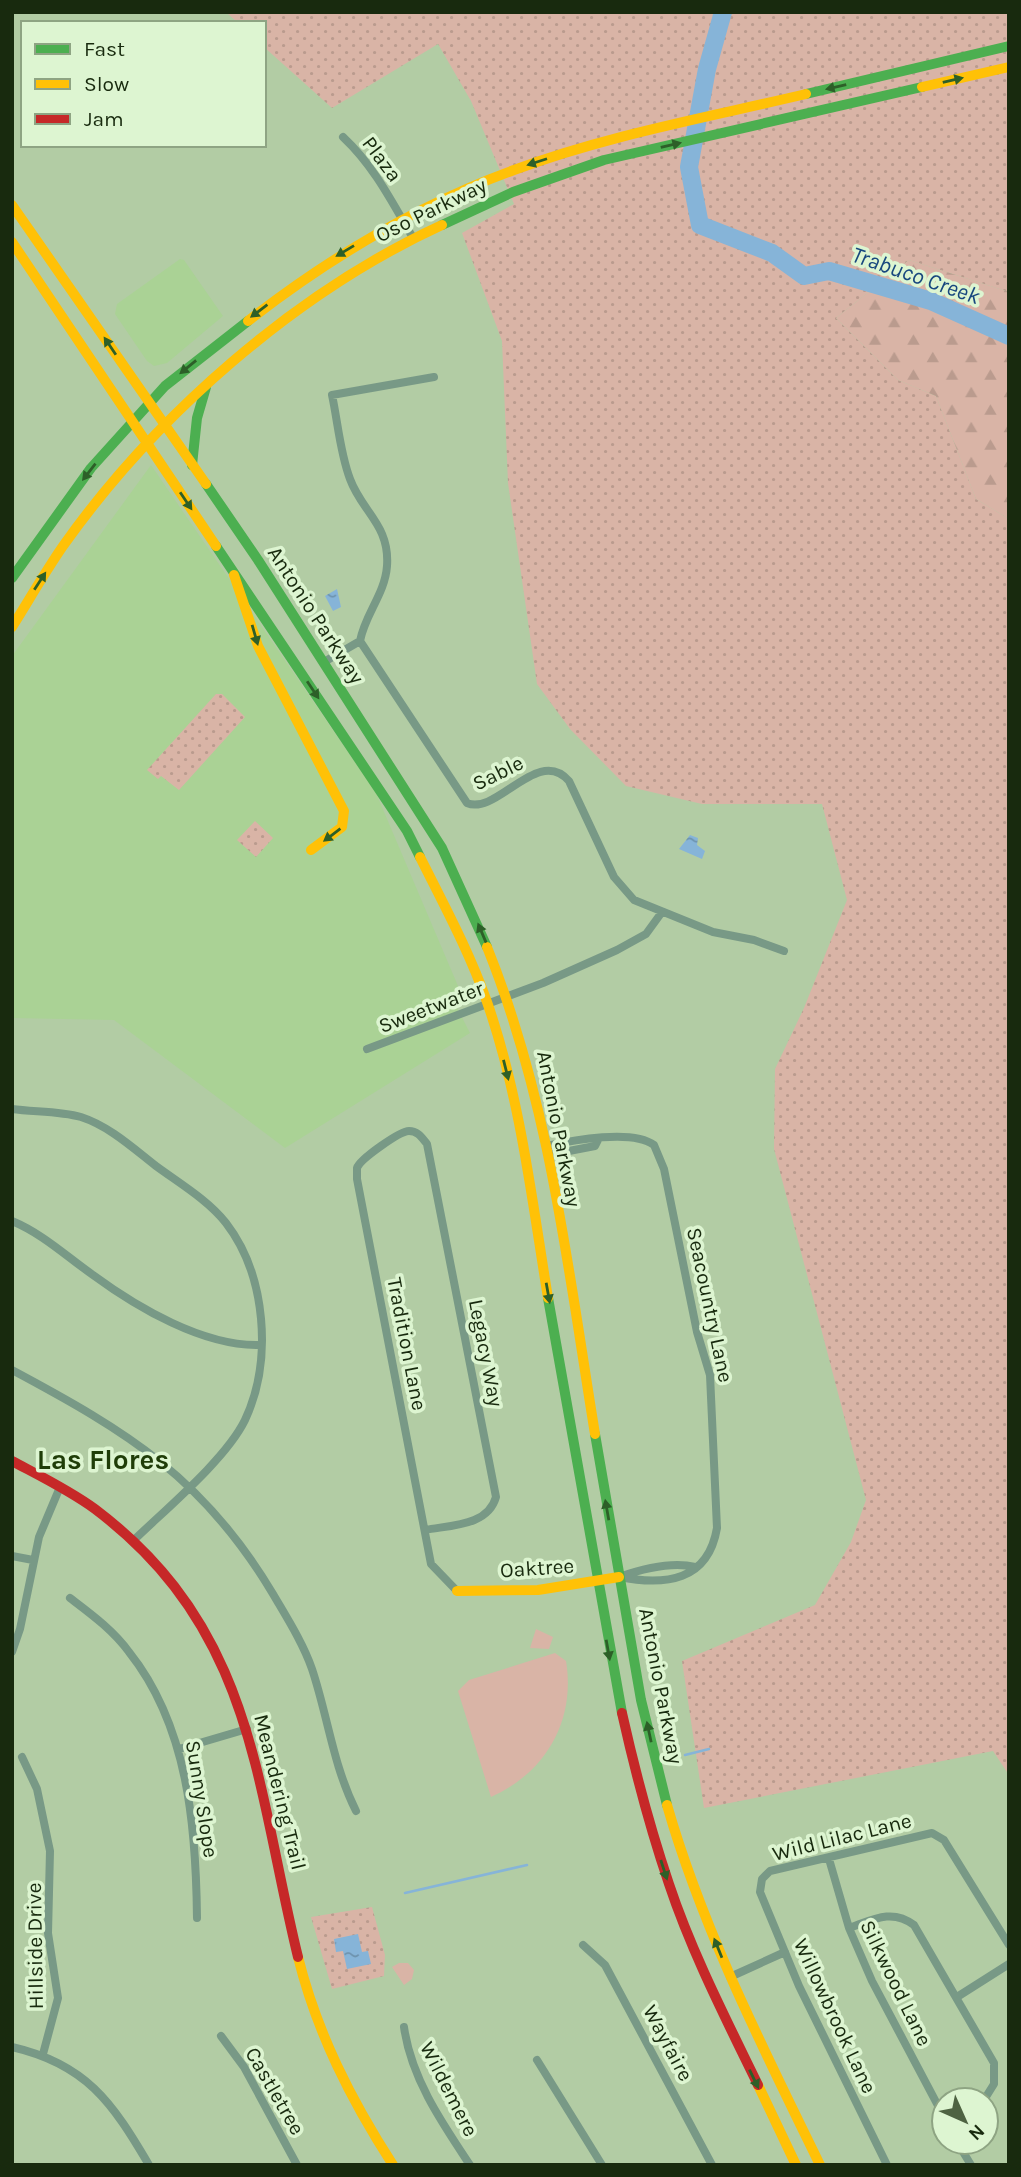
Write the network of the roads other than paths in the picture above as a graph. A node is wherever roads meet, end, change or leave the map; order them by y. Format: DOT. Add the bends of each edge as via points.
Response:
graph roads {
  1 [pos="1009,46"];
  2 [pos="1009,67"];
  3 [pos="343,137"];
  4 [pos="12,205"];
  5 [pos="401,219"];
  6 [pos="413,238"];
  7 [pos="12,242"];
  8 [pos="44,250"];
  9 [pos="20,253"];
  10 [pos="434,377"];
  11 [pos="206,386"];
  12 [pos="149,402"];
  13 [pos="133,419"];
  14 [pos="164,426"];
  15 [pos="148,444"];
  16 [pos="192,466"];
  17 [pos="233,571"];
  18 [pos="12,578"];
  19 [pos="12,627"];
  20 [pos="360,641"];
  21 [pos="324,662"];
  22 [pos="311,850"];
  23 [pos="662,912"];
  24 [pos="784,951"];
  25 [pos="507,997"];
  26 [pos="488,1004"];
  27 [pos="367,1049"];
  28 [pos="12,1109"];
  29 [pos="419,1134"];
  30 [pos="547,1150"];
  31 [pos="12,1221"];
  32 [pos="259,1345"];
  33 [pos="12,1370"];
  34 [pos="12,1461"];
  35 [pos="188,1486"];
  36 [pos="60,1487"];
  37 [pos="425,1530"];
  38 [pos="134,1540"];
  39 [pos="12,1556"];
  40 [pos="33,1560"];
  41 [pos="695,1567"];
  42 [pos="620,1577"];
  43 [pos="596,1583"];
  44 [pos="457,1591"];
  45 [pos="69,1598"];
  46 [pos="12,1651"];
  47 [pos="247,1730"];
  48 [pos="179,1749"];
  49 [pos="22,1757"];
  50 [pos="356,1811"];
  51 [pos="829,1859"];
  52 [pos="762,1879"];
  53 [pos="197,1918"];
  54 [pos="849,1928"];
  55 [pos="1009,1944"];
  56 [pos="583,1945"];
  57 [pos="785,1952"];
  58 [pos="1009,1964"];
  59 [pos="730,1977"];
  60 [pos="957,1997"];
  61 [pos="404,2027"];
  62 [pos="221,2036"];
  63 [pos="12,2047"];
  64 [pos="43,2054"];
  65 [pos="537,2060"];
  66 [pos="993,2086"];
  67 [pos="930,2091"];
  68 [pos="149,2165"];
  69 [pos="297,2165"];
  70 [pos="394,2165"];
  71 [pos="470,2165"];
  72 [pos="602,2165"];
  73 [pos="712,2165"];
  74 [pos="796,2165"];
  75 [pos="820,2165"];
  76 [pos="887,2165"];
  1 -- 5 [label="main road, Oso Parkway, one-way" via="602,142 513,170"];
  6 -- 2 [label="main road, Oso Parkway, one-way" via="514,191 604,160"];
  3 -- 5 [label="street, Plaza" via="362,155"];
  4 -- 8 [label="main road, Antonio Parkway"];
  5 -- 6 [label="street, Plaza"];
  5 -- 12 [label="main road, Oso Parkway, one-way" via="337,256 259,311"];
  6 -- 11 [label="main road, Oso Parkway" via="305,306"];
  7 -- 9 [label="main road, Antonio Parkway"];
  8 -- 9 [label="main road" via="31,246"];
  12 -- 8 [label="main road, Antonio Parkway, one-way"];
  9 -- 13 [label="main road, Antonio Parkway"];
  10 -- 20 [label="street" via="332,395 347,469 358,495 376,518 387,551 380,597"];
  11 -- 14 [label="main road, Oso Parkway"];
  11 -- 16 [label="main road"];
  12 -- 13 [label="main road, Oso Parkway"];
  12 -- 14 [label="main road, Antonio Parkway"];
  13 -- 15 [label="main road, Antonio Parkway"];
  13 -- 18 [label="main road, Oso Parkway, one-way" via="91,468"];
  14 -- 15 [label="main road, Oso Parkway"];
  14 -- 16 [label="main road, Antonio Parkway"];
  15 -- 17 [label="main road, Antonio Parkway, one-way"];
  19 -- 15 [label="main road, Oso Parkway, one-way" via="82,522"];
  16 -- 21 [label="main road, Antonio Parkway"];
  17 -- 22 [label="main road, one-way" via="236,594 253,625 258,646 344,811 342,827"];
  17 -- 26 [label="main road, Antonio Parkway, one-way" via="407,831 458,928"];
  20 -- 21 [label="street"];
  20 -- 23 [label="street, Sable" via="467,803 479,804 539,772 564,775 622,889 634,900"];
  25 -- 21 [label="main road, Antonio Parkway, one-way" via="442,848"];
  23 -- 24 [label="street, Sable" via="713,932"];
  23 -- 25 [label="street" via="646,934"];
  25 -- 26 [label="street, Sweetwater"];
  25 -- 30 [label="main road, Antonio Parkway" via="525,1052"];
  26 -- 27 [label="street, Sweetwater"];
  26 -- 43 [label="main road, Antonio Parkway, one-way" via="519,1125"];
  28 -- 32 [label="street" via="78,1116 96,1123 217,1214 238,1242 255,1281"];
  29 -- 37 [label="street, Tradition Lane" via="400,1134 362,1160 357,1169"];
  29 -- 37 [label="street, Legacy Way" via="427,1144 496,1497 493,1510 482,1519"];
  30 -- 41 [label="street, Seacountry Lane" via="595,1146 598,1140 636,1135 654,1145 664,1169 710,1375 717,1528 713,1552"];
  42 -- 30 [label="main road, Antonio Parkway, one-way"];
  31 -- 32 [label="street" via="48,1241 113,1289 202,1336 237,1346"];
  32 -- 35 [label="street" via="255,1389 244,1421"];
  33 -- 35 [label="street" via="120,1430"];
  34 -- 36 [label="main road, Meandering Trail"];
  35 -- 38 [label="street"];
  35 -- 50 [label="street" via="248,1553 302,1646 340,1780"];
  36 -- 38 [label="main road, Meandering Trail"];
  36 -- 40 [label="street"];
  37 -- 44 [label="street, Tradition Lane" via="431,1564"];
  38 -- 47 [label="main road, Meandering Trail" via="203,1626"];
  39 -- 40 [label="street"];
  40 -- 46 [label="street"];
  41 -- 42 [label="street" via="683,1564"];
  41 -- 42 [label="street" via="686,1576 648,1582"];
  42 -- 43 [label="main road, Oaktree"];
  59 -- 42 [label="main road, Antonio Parkway, one-way" via="688,1873 656,1766"];
  43 -- 44 [label="main road, Oaktree" via="538,1590"];
  43 -- 74 [label="main road, Antonio Parkway, one-way" via="635,1773 669,1885 717,2002"];
  45 -- 48 [label="street, Sunny Slope" via="106,1626 129,1651 151,1683"];
  47 -- 48 [label="street"];
  47 -- 70 [label="main road, Meandering Trail" via="311,2001 361,2116"];
  48 -- 53 [label="street, Sunny Slope" via="194,1854"];
  49 -- 64 [label="street, Hillside Drive" via="37,1789 50,1851 48,1933 58,1998"];
  51 -- 52 [label="street, Wild Lilac Lane" via="770,1871"];
  51 -- 54 [label="street, Silkwood Lane"];
  51 -- 55 [label="street, Wild Lilac Lane" via="932,1833 944,1840"];
  52 -- 57 [label="street, Willowbrook Lane" via="760,1892"];
  54 -- 60 [label="street" via="889,1914 903,1916 914,1925"];
  54 -- 67 [label="street, Silkwood Lane"];
  56 -- 73 [label="street, Wayfaire" via="605,1965"];
  57 -- 59 [label="street"];
  57 -- 76 [label="street, Willowbrook Lane"];
  58 -- 60 [label="street"];
  59 -- 75 [label="main road, Antonio Parkway"];
  60 -- 66 [label="street" via="994,2063"];
  61 -- 71 [label="street, Wildemere" via="408,2055"];
  62 -- 69 [label="street, Castletree" via="244,2067"];
  63 -- 64 [label="street"];
  64 -- 68 [label="street" via="98,2092"];
  65 -- 72 [label="street"];
}
